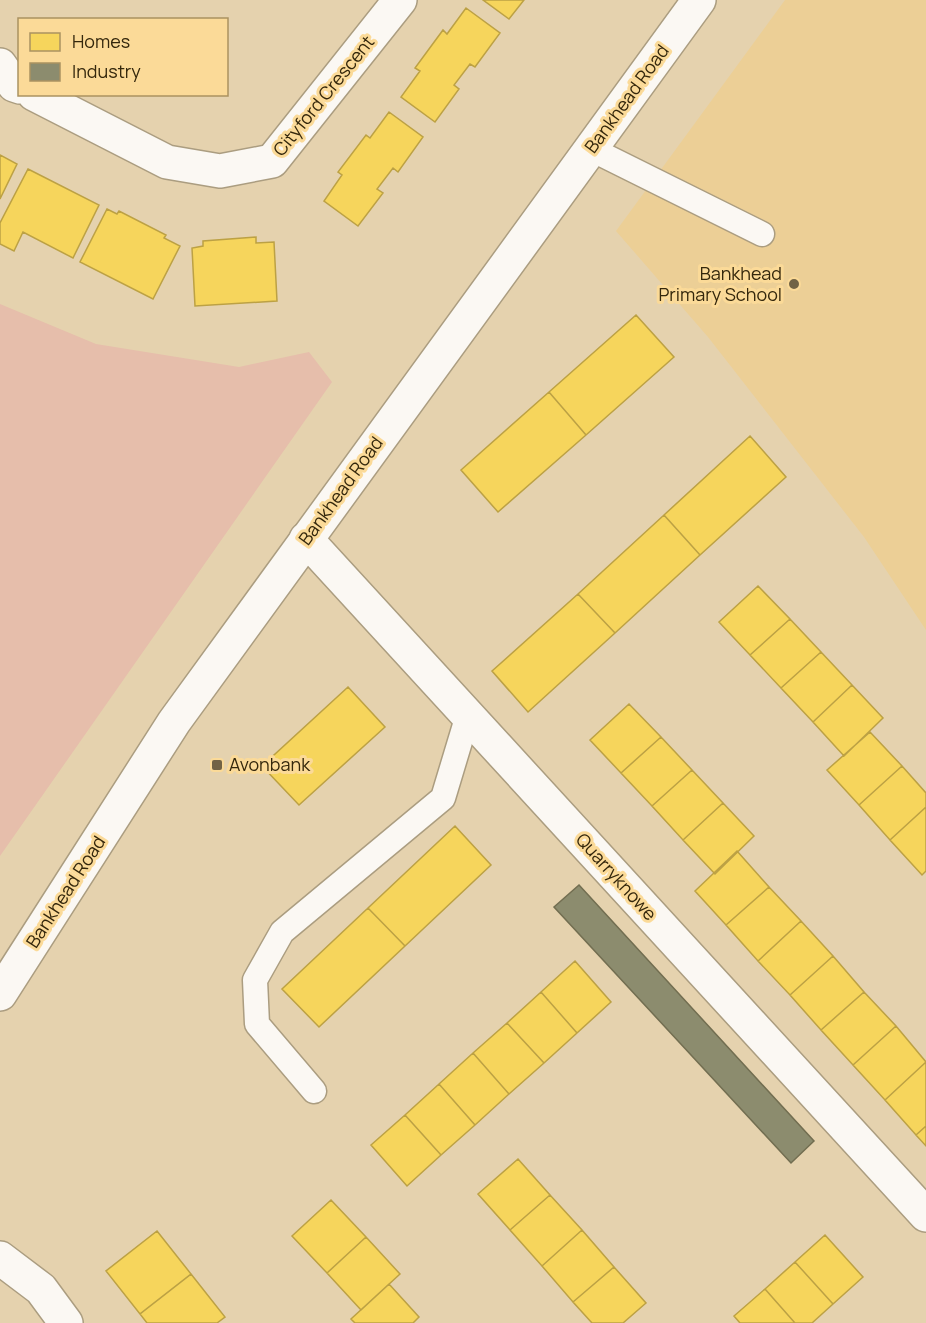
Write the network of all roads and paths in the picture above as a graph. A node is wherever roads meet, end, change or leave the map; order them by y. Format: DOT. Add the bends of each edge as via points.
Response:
graph roads {
  1 [pos="400,0"];
  2 [pos="699,0"];
  3 [pos="0,65"];
  4 [pos="18,86"];
  5 [pos="38,96"];
  6 [pos="591,149"];
  7 [pos="762,234"];
  8 [pos="306,539"];
  9 [pos="468,715"];
  10 [pos="0,994"];
  11 [pos="314,1091"];
  12 [pos="926,1215"];
  13 [pos="0,1258"];
  14 [pos="66,1323"];
  1 -- 5 [label="street, Cityford Crescent" via="272,161 220,171 167,162"];
  2 -- 6 [label="street, Bankhead Road"];
  3 -- 4 [label="street"];
  6 -- 7 [label="lane"];
  6 -- 8 [label="street, Bankhead Road"];
  8 -- 9 [label="street, Quarryknowe"];
  8 -- 10 [label="street, Bankhead Road" via="174,722"];
  9 -- 11 [label="lane" via="443,798 282,932 255,980 257,1024"];
  9 -- 12 [label="street, Quarryknowe"];
  13 -- 14 [label="street" via="41,1288"];
}
